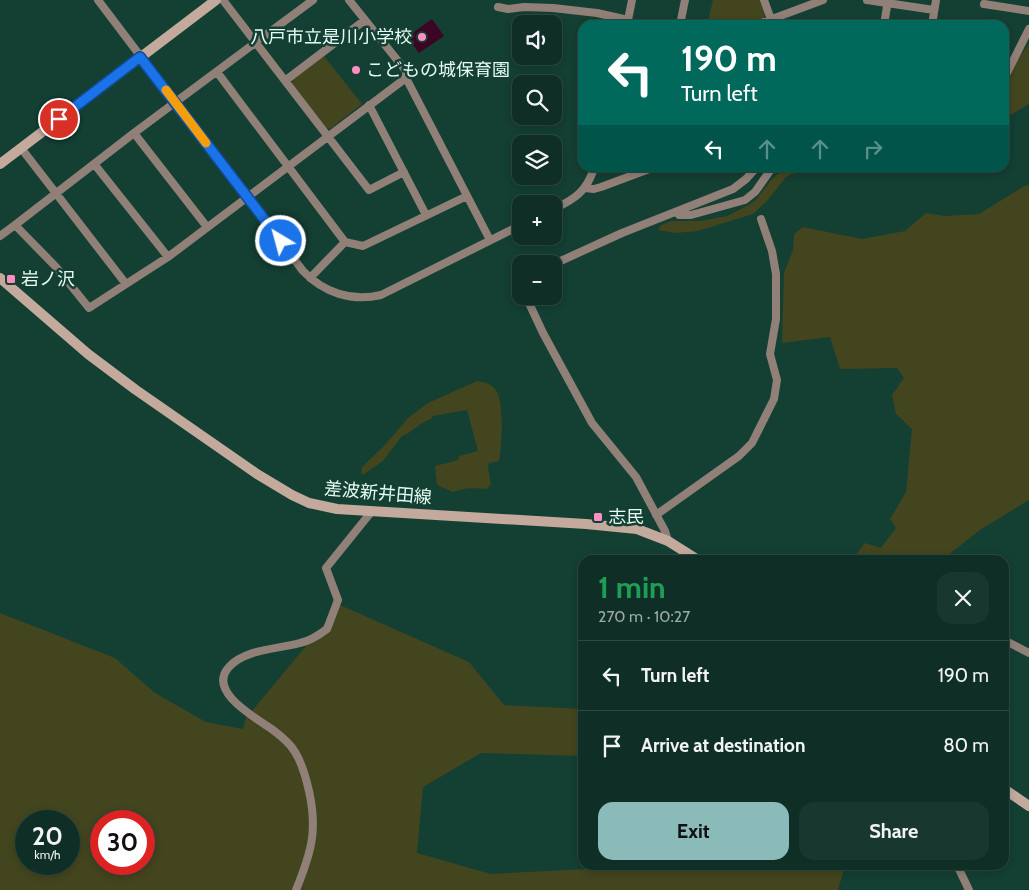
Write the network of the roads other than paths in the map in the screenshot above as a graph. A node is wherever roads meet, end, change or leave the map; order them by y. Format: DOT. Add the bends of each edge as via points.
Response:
graph roads {
  1 [pos="98,0"];
  2 [pos="216,0"];
  3 [pos="222,0"];
  4 [pos="313,0"];
  5 [pos="349,0"];
  6 [pos="632,0"];
  7 [pos="685,0"];
  8 [pos="764,0"];
  9 [pos="823,0"];
  10 [pos="867,0"];
  11 [pos="936,0"];
  12 [pos="888,1"];
  13 [pos="984,4"];
  14 [pos="498,7"];
  15 [pos="934,10"];
  16 [pos="1029,11"];
  17 [pos="365,20"];
  18 [pos="616,20"];
  19 [pos="628,20"];
  20 [pos="681,20"];
  21 [pos="771,20"];
  22 [pos="777,20"];
  23 [pos="885,20"];
  24 [pos="933,20"];
  25 [pos="1029,29"];
  26 [pos="255,43"];
  27 [pos="140,57"];
  28 [pos="1009,69"];
  29 [pos="217,72"];
  30 [pos="406,78"];
  31 [pos="286,80"];
  32 [pos="175,102"];
  33 [pos="369,105"];
  34 [pos="134,133"];
  35 [pos="327,136"];
  36 [pos="21,148"];
  37 [pos="0,164"];
  38 [pos="94,165"];
  39 [pos="288,167"];
  40 [pos="404,172"];
  41 [pos="592,172"];
  42 [pos="639,172"];
  43 [pos="752,172"];
  44 [pos="769,172"];
  45 [pos="585,188"];
  46 [pos="56,192"];
  47 [pos="247,196"];
  48 [pos="466,196"];
  49 [pos="562,206"];
  50 [pos="676,212"];
  51 [pos="426,215"];
  52 [pos="761,219"];
  53 [pos="15,225"];
  54 [pos="207,227"];
  55 [pos="512,229"];
  56 [pos="0,236"];
  57 [pos="490,240"];
  58 [pos="345,242"];
  59 [pos="168,257"];
  60 [pos="562,260"];
  61 [pos="0,278"];
  62 [pos="310,278"];
  63 [pos="126,284"];
  64 [pos="530,305"];
  65 [pos="372,511"];
  66 [pos="656,515"];
  67 [pos="668,542"];
  68 [pos="690,555"];
  69 [pos="1009,642"];
  70 [pos="1029,652"];
  71 [pos="1009,792"];
  72 [pos="1029,806"];
  73 [pos="959,870"];
  74 [pos="296,890"];
  75 [pos="969,890"];
  1 -- 27 [label="street"];
  2 -- 27 [label="main road"];
  3 -- 26 [label="street"];
  4 -- 26 [label="street"];
  5 -- 17 [label="street"];
  6 -- 19 [label="street"];
  7 -- 20 [label="street"];
  8 -- 21 [label="street"];
  9 -- 22 [label="street"];
  10 -- 12 [label="street"];
  11 -- 15 [label="street"];
  12 -- 15 [label="street"];
  12 -- 23 [label="street"];
  13 -- 16 [label="street"];
  14 -- 18 [label="street" via="508,10 553,8 597,13"];
  15 -- 24 [label="street"];
  17 -- 30 [label="street" via="406,71"];
  17 -- 31 [label="street"];
  25 -- 28 [label="street"];
  26 -- 29 [label="street"];
  26 -- 31 [label="street"];
  27 -- 32 [label="street"];
  27 -- 36 [label="main road"];
  29 -- 32 [label="street"];
  29 -- 39 [label="street"];
  30 -- 33 [label="street"];
  30 -- 48 [label="street"];
  31 -- 35 [label="street"];
  32 -- 34 [label="street"];
  32 -- 47 [label="street"];
  33 -- 35 [label="street"];
  33 -- 40 [label="street"];
  34 -- 38 [label="street"];
  34 -- 54 [label="street"];
  35 -- 39 [label="street"];
  35 -- 40 [label="street" via="369,190"];
  36 -- 37 [label="main road"];
  36 -- 46 [label="street"];
  38 -- 46 [label="street"];
  38 -- 59 [label="street"];
  39 -- 47 [label="street"];
  39 -- 58 [label="street"];
  40 -- 51 [label="street"];
  41 -- 45 [label="street"];
  42 -- 45 [label="street" via="601,187"];
  43 -- 50 [label="street" via="733,189"];
  44 -- 50 [label="street" via="745,200 691,215"];
  45 -- 49 [label="street"];
  46 -- 53 [label="street"];
  46 -- 63 [label="street"];
  47 -- 54 [label="street"];
  47 -- 62 [label="street"];
  48 -- 51 [label="street"];
  48 -- 57 [label="street"];
  50 -- 60 [label="street"];
  51 -- 58 [label="street" via="363,246"];
  52 -- 66 [label="street" via="776,274 776,318 770,354 777,380 774,399 747,449"];
  53 -- 56 [label="street"];
  53 -- 63 [label="street" via="56,267 89,308"];
  54 -- 59 [label="street"];
  55 -- 57 [label="street"];
  57 -- 62 [label="street" via="373,297 339,294"];
  58 -- 62 [label="street"];
  59 -- 63 [label="street"];
  61 -- 65 [label="main road, 差波新井田線" via="88,354 257,474 309,502"];
  64 -- 66 [label="street" via="592,423 636,477"];
  65 -- 67 [label="main road, 差波新井田線" via="618,527 637,529"];
  65 -- 74 [label="street" via="326,568 338,600 327,629 301,643 241,658 228,668 224,676 226,692 248,714 285,740 295,752 307,779 314,829 309,856"];
  66 -- 67 [label="street"];
  67 -- 68 [label="main road, 差波新井田線"];
  69 -- 70 [label="street"];
  71 -- 72 [label="main road"];
  73 -- 75 [label="street"];
}
